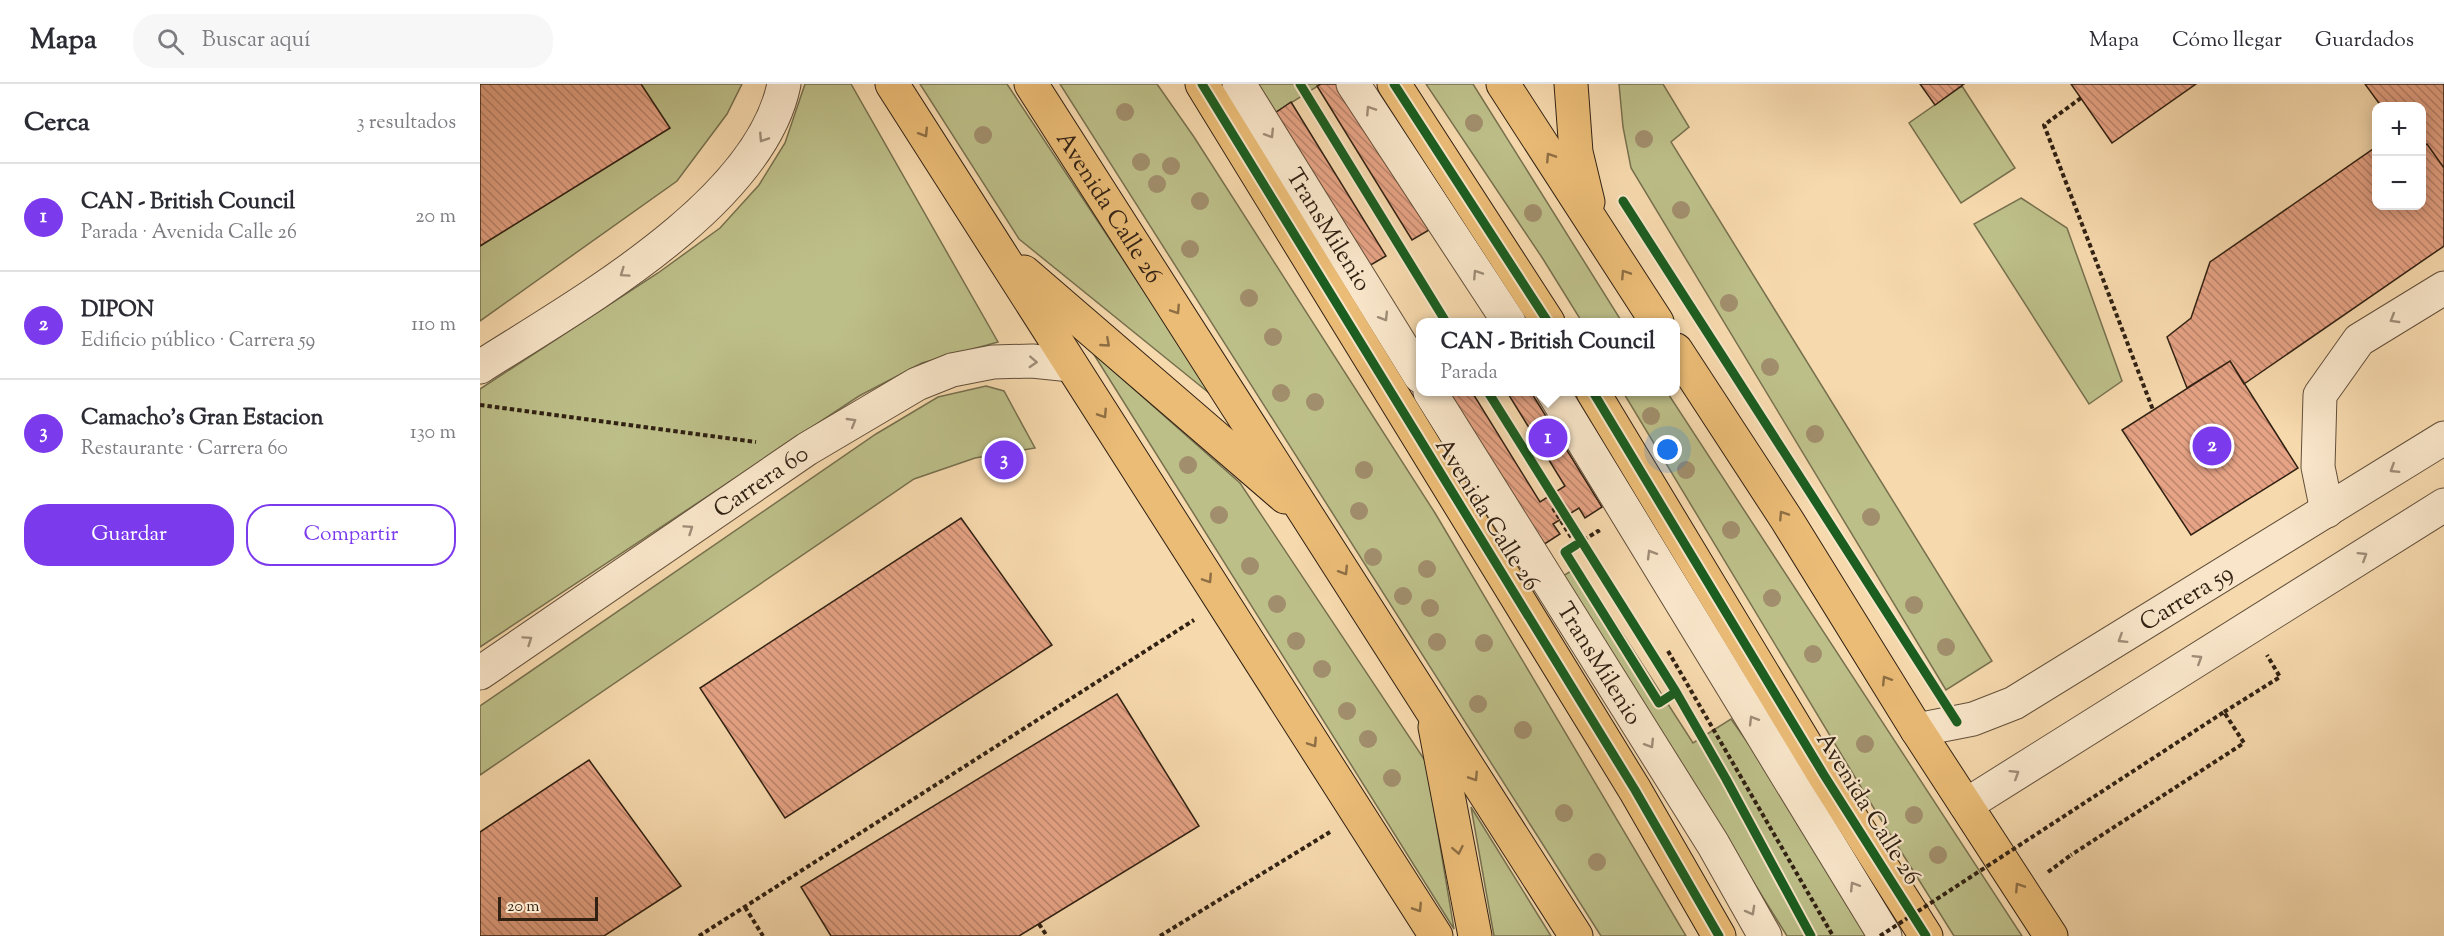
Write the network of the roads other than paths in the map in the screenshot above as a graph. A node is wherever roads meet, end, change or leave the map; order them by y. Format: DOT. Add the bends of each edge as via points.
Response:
graph roads {
  1 [pos="784,84"];
  2 [pos="892,84"];
  3 [pos="1031,84"];
  4 [pos="1202,84"];
  5 [pos="1239,84"];
  6 [pos="1353,84"];
  7 [pos="1394,84"];
  8 [pos="1503,84"];
  9 [pos="1571,84"];
  10 [pos="1593,224"];
  11 [pos="998,250"];
  12 [pos="2444,288"];
  13 [pos="1506,318"];
  14 [pos="1545,318"];
  15 [pos="1654,318"];
  16 [pos="1680,356"];
  17 [pos="1071,365"];
  18 [pos="480,367"];
  19 [pos="1416,370"];
  20 [pos="1433,396"];
  21 [pos="1555,396"];
  22 [pos="1595,396"];
  23 [pos="2444,438"];
  24 [pos="2444,506"];
  25 [pos="2327,511"];
  26 [pos="1313,522"];
  27 [pos="480,673"];
  28 [pos="1431,710"];
  29 [pos="1917,730"];
  30 [pos="1966,805"];
  31 [pos="1436,936"];
  32 [pos="1475,936"];
  33 [pos="1576,936"];
  34 [pos="1719,936"];
  35 [pos="1765,936"];
  36 [pos="1885,936"];
  37 [pos="1926,936"];
  38 [pos="2051,936"];
  1 -- 18 [label="street, one-way" via="766,134 728,186 666,243"];
  2 -- 11 [label="main road, one-way"];
  3 -- 26 [label="main road, Avenida Calle 26, one-way"];
  4 -- 34 [label="main road, Avenida Calle 26" via="1635,790"];
  5 -- 19 [label="street, TransMilenio, one-way"];
  13 -- 6 [label="street, one-way"];
  7 -- 14 [label="main road"];
  10 -- 8 [label="main road, one-way"];
  9 -- 10 [label="main road" via="1576,152"];
  15 -- 10 [label="main road, one-way"];
  11 -- 17 [label="main road"];
  11 -- 26 [label="main road, one-way"];
  12 -- 25 [label="street, one-way" via="2359,340 2320,396 2318,467"];
  29 -- 16 [label="main road, one-way"];
  27 -- 17 [label="street, Carrera 60, one-way" via="807,448 917,384 952,370 993,362"];
  17 -- 31 [label="main road, one-way"];
  20 -- 35 [label="street, TransMilenio, one-way" via="1713,844"];
  36 -- 21 [label="street, one-way"];
  22 -- 37 [label="main road, Avenida Calle 26"];
  23 -- 25 [label="street, Carrera 59, one-way"];
  30 -- 24 [label="street, one-way"];
  25 -- 29 [label="street, Carrera 59, one-way" via="2014,703 1973,718"];
  26 -- 28 [label="main road, Avenida Calle 26, one-way"];
  28 -- 32 [label="main road, one-way"];
  28 -- 33 [label="main road, Avenida Calle 26, one-way"];
  29 -- 30 [label="main road"];
  38 -- 30 [label="main road, one-way"];
}
